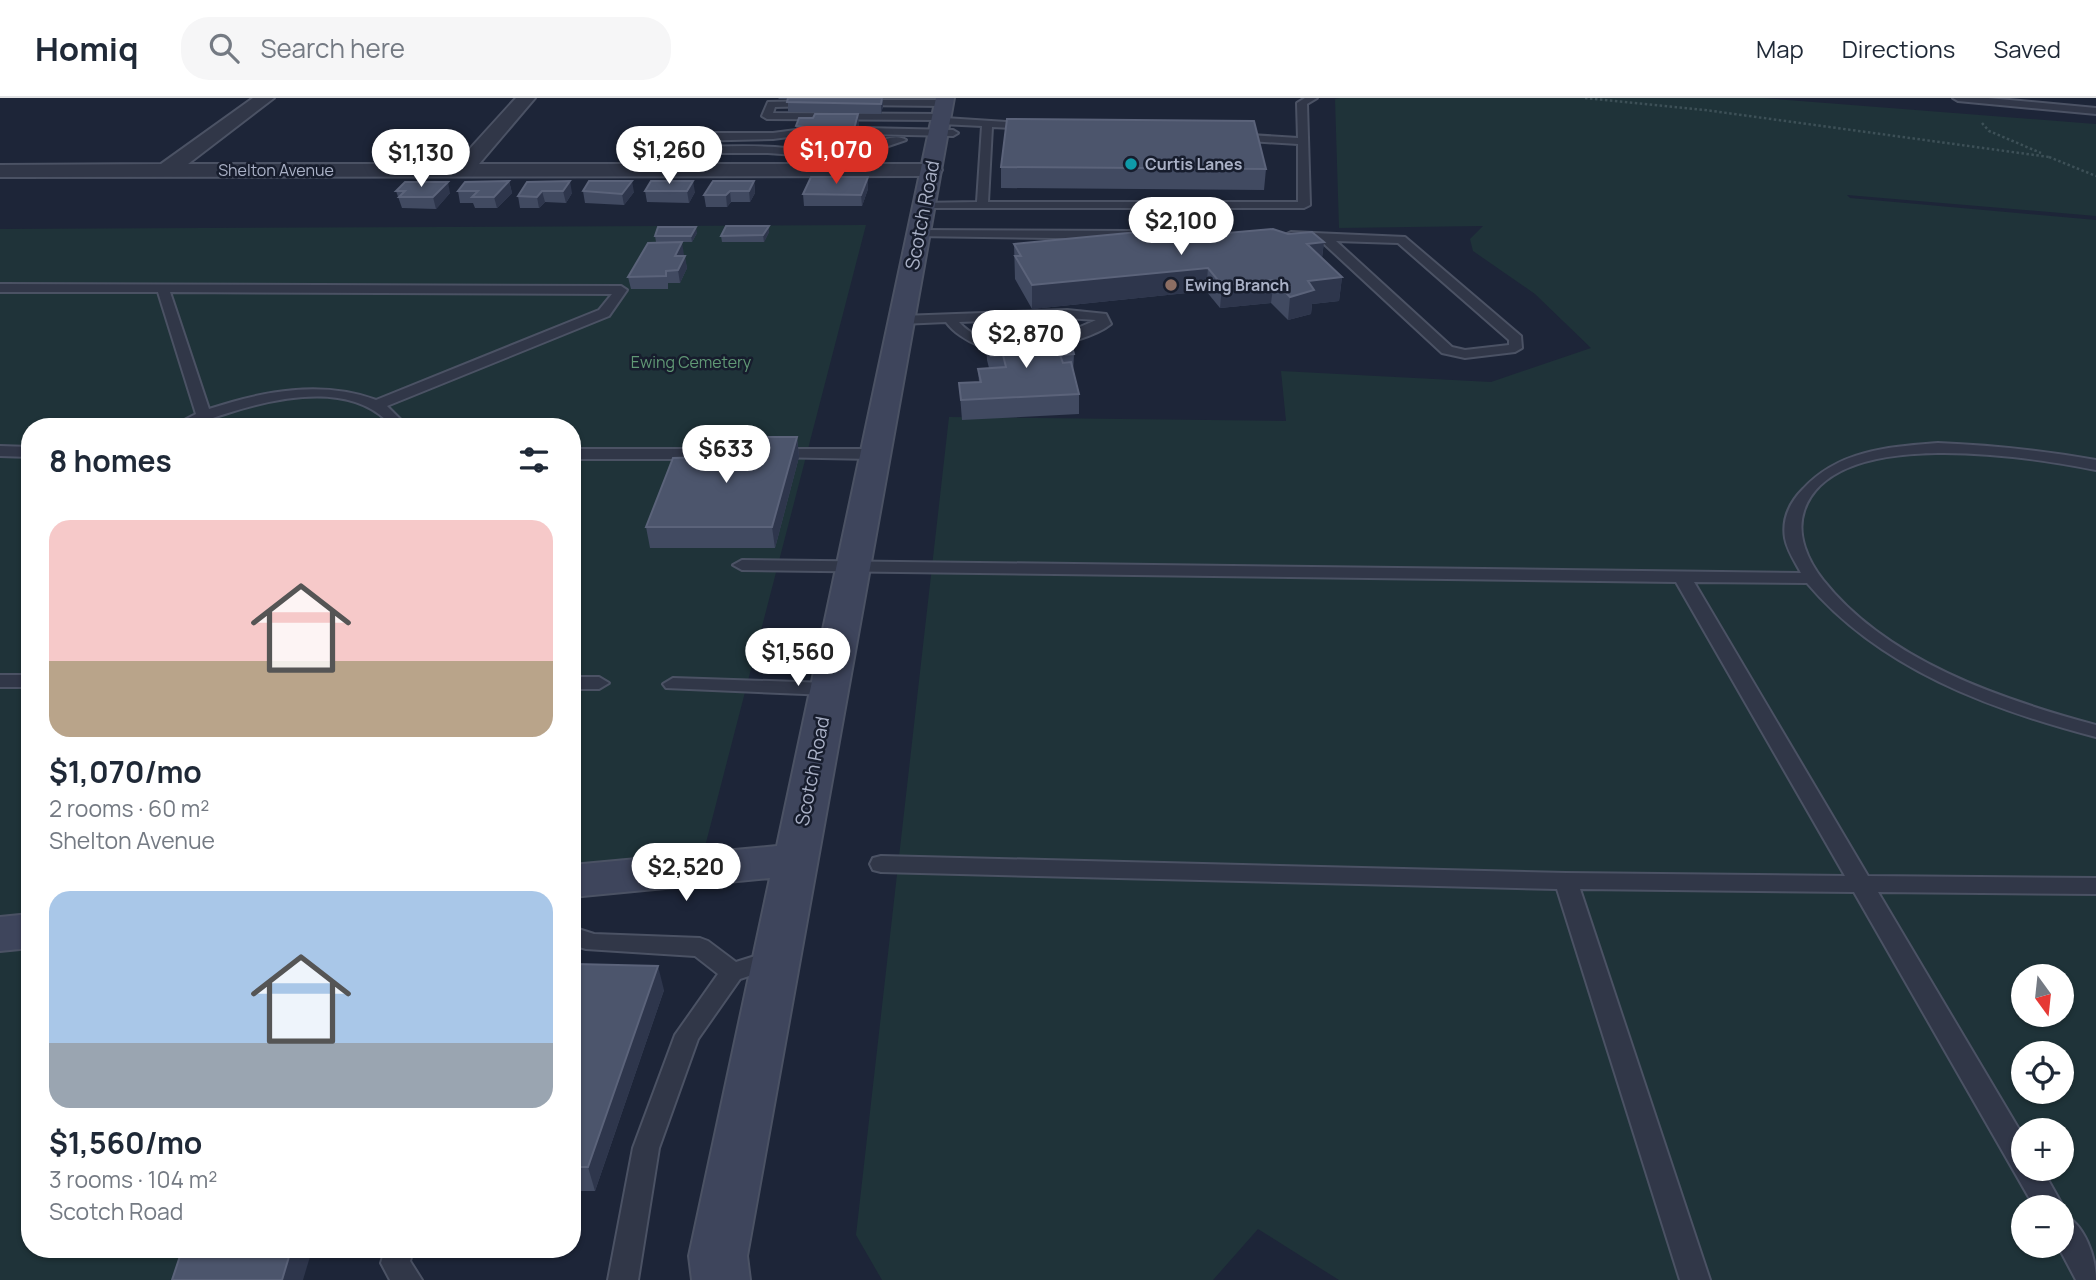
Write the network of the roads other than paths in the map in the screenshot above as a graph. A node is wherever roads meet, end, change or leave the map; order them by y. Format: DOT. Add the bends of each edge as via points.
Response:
graph roads {
  1 [pos="265,98"];
  2 [pos="526,98"];
  3 [pos="1312,98"];
  4 [pos="1958,98"];
  5 [pos="824,103"];
  6 [pos="851,103"];
  7 [pos="2096,111"];
  8 [pos="987,123"];
  9 [pos="1042,126"];
  10 [pos="791,135"];
  11 [pos="1221,136"];
  12 [pos="1303,141"];
  13 [pos="939,145"];
  14 [pos="675,150"];
  15 [pos="789,153"];
  16 [pos="0,170"];
  17 [pos="167,170"];
  18 [pos="462,170"];
  19 [pos="663,170"];
  20 [pos="982,205"];
  21 [pos="1142,235"];
  22 [pos="1282,236"];
  23 [pos="1323,236"];
  24 [pos="0,288"];
  25 [pos="163,289"];
  26 [pos="953,318"];
  27 [pos="901,320"];
  28 [pos="377,405"];
  29 [pos="204,415"];
  30 [pos="198,418"];
  31 [pos="392,418"];
  32 [pos="0,452"];
  33 [pos="21,452"];
  34 [pos="581,454"];
  35 [pos="874,454"];
  36 [pos="2096,465"];
  37 [pos="742,565"];
  38 [pos="853,565"];
  39 [pos="1682,577"];
  40 [pos="1811,578"];
  41 [pos="0,681"];
  42 [pos="21,681"];
  43 [pos="581,682"];
  44 [pos="598,683"];
  45 [pos="673,684"];
  46 [pos="828,689"];
  47 [pos="2096,731"];
  48 [pos="794,860"];
  49 [pos="881,864"];
  50 [pos="581,880"];
  51 [pos="1566,881"];
  52 [pos="1862,883"];
  53 [pos="2096,886"];
  54 [pos="21,932"];
  55 [pos="0,934"];
  56 [pos="581,939"];
  57 [pos="775,959"];
  58 [pos="732,972"];
  59 [pos="2011,1139"];
  60 [pos="2074,1248"];
  61 [pos="397,1258"];
  62 [pos="407,1280"];
  63 [pos="623,1280"];
  64 [pos="721,1280"];
  65 [pos="1695,1280"];
  66 [pos="2092,1280"];
  1 -- 17 [label="street"];
  2 -- 18 [label="street"];
  3 -- 12 [label="lane" via="1302,103"];
  4 -- 7 [label="lane"];
  5 -- 13 [label="lane" via="771,104 766,116"];
  6 -- 13 [label="lane"];
  8 -- 9 [label="lane"];
  8 -- 13 [label="lane"];
  8 -- 20 [label="lane"];
  10 -- 13 [label="lane" via="851,130"];
  10 -- 14 [label="lane" via="699,136 682,139"];
  10 -- 15 [label="lane"];
  11 -- 12 [label="lane"];
  12 -- 20 [label="lane" via="1304,205"];
  13 -- 15 [label="lane" via="883,141 867,153 850,156"];
  13 -- 19 [label="street, Shelton Avenue"];
  13 -- 20 [label="lane"];
  13 -- 21 [label="lane"];
  13 -- 27 [label="main road, Scotch Road"];
  14 -- 15 [label="lane"];
  14 -- 19 [label="lane"];
  16 -- 17 [label="street, Shelton Avenue"];
  17 -- 18 [label="street, Shelton Avenue"];
  18 -- 19 [label="street, Shelton Avenue"];
  22 -- 23 [label="lane"];
  23 -- 23 [label="lane" via="1447,350 1465,354 1515,348 1516,339 1401,240"];
  24 -- 25 [label="lane"];
  25 -- 28 [label="lane" via="621,290 604,313"];
  25 -- 29 [label="lane"];
  26 -- 26 [label="lane" via="1068,314 1101,317 1104,324 1059,341 982,345 959,332"];
  26 -- 27 [label="lane"];
  27 -- 35 [label="main road, Scotch Road"];
  28 -- 29 [label="lane" via="314,394 252,401"];
  28 -- 31 [label="lane"];
  29 -- 30 [label="lane"];
  32 -- 33 [label="lane"];
  34 -- 35 [label="lane"];
  35 -- 38 [label="main road, Scotch Road"];
  36 -- 40 [label="lane" via="1985,448 1928,448 1877,454 1837,468 1809,487 1794,513 1794,543"];
  37 -- 38 [label="lane"];
  38 -- 39 [label="lane"];
  38 -- 46 [label="main road, Scotch Road"];
  39 -- 40 [label="lane"];
  39 -- 52 [label="lane"];
  40 -- 47 [label="lane" via="1848,616 1902,655 1973,691"];
  41 -- 42 [label="lane"];
  43 -- 44 [label="lane"];
  45 -- 46 [label="lane"];
  46 -- 48 [label="main road, Scotch Road"];
  48 -- 50 [label="main road"];
  48 -- 57 [label="main road, Scotch Road"];
  49 -- 51 [label="lane"];
  51 -- 52 [label="lane"];
  51 -- 65 [label="lane"];
  52 -- 53 [label="lane"];
  52 -- 59 [label="lane"];
  54 -- 55 [label="main road"];
  56 -- 58 [label="lane" via="700,947"];
  57 -- 58 [label="lane"];
  57 -- 64 [label="main road, Scotch Road" via="718,1256"];
  58 -- 63 [label="lane" via="687,1035 646,1148"];
  60 -- 66 [label="lane"];
  61 -- 62 [label="lane" via="395,1263"];
}
